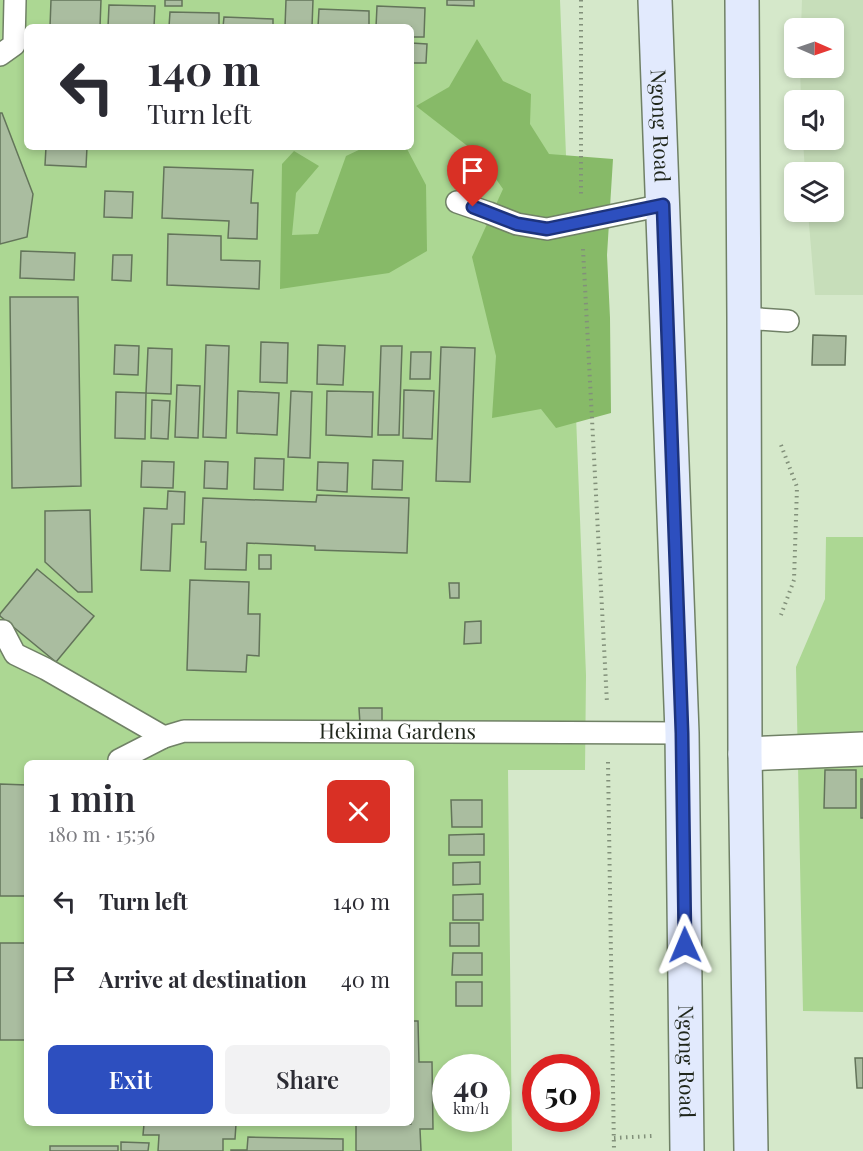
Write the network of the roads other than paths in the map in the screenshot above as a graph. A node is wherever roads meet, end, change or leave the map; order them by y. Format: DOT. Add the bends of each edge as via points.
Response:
graph roads {
  1 [pos="15,0"];
  2 [pos="655,0"];
  3 [pos="742,0"];
  4 [pos="0,55"];
  5 [pos="457,202"];
  6 [pos="663,205"];
  7 [pos="744,318"];
  8 [pos="788,321"];
  9 [pos="0,631"];
  10 [pos="682,733"];
  11 [pos="164,737"];
  12 [pos="863,749"];
  13 [pos="745,754"];
  14 [pos="119,760"];
  15 [pos="687,1151"];
  16 [pos="751,1151"];
  1 -- 4 [label="lane" via="14,45"];
  2 -- 6 [label="main road, Ngong Road"];
  3 -- 7 [label="main road"];
  5 -- 6 [label="lane" via="517,224 547,229"];
  6 -- 10 [label="main road, Ngong Road"];
  7 -- 8 [label="lane"];
  7 -- 13 [label="main road"];
  9 -- 11 [label="lane" via="15,654"];
  10 -- 11 [label="lane, Hekima Gardens" via="183,731"];
  10 -- 15 [label="main road, Ngong Road"];
  11 -- 14 [label="lane, Hekima Gardens"];
  12 -- 13 [label="street"];
  13 -- 16 [label="main road"];
}
